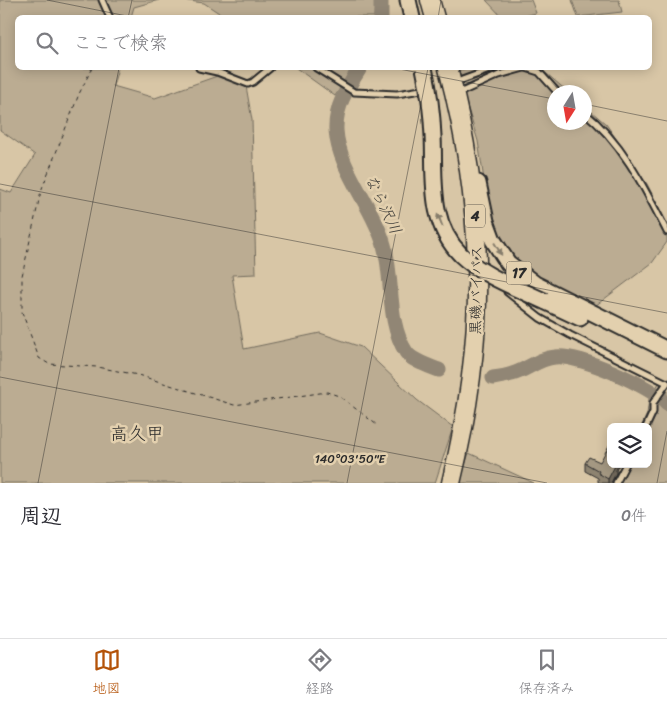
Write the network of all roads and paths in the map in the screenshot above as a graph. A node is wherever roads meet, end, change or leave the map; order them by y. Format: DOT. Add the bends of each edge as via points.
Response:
graph roads {
  1 [pos="102,0"];
  2 [pos="430,0"];
  3 [pos="109,15"];
  4 [pos="434,15"];
  5 [pos="91,70"];
  6 [pos="208,70"];
  7 [pos="268,70"];
  8 [pos="319,70"];
  9 [pos="424,70"];
  10 [pos="449,70"];
  11 [pos="491,70"];
  12 [pos="518,70"];
  13 [pos="532,70"];
  14 [pos="551,85"];
  15 [pos="458,87"];
  16 [pos="421,90"];
  17 [pos="460,118"];
  18 [pos="592,118"];
  19 [pos="667,232"];
  20 [pos="478,276"];
  21 [pos="667,350"];
  22 [pos="667,359"];
  23 [pos="667,383"];
  24 [pos="648,423"];
  25 [pos="377,425"];
  26 [pos="624,468"];
  27 [pos="451,483"];
  28 [pos="616,483"];
  1 -- 3 [label="lane"];
  2 -- 4 [label="highway"];
  5 -- 25 [label="path" via="41,192 22,276 22,312 39,358 49,364 97,367 138,375 234,406 327,392 339,396"];
  6 -- 7 [label="lane" via="248,84"];
  8 -- 16 [label="lane" via="354,92 397,94"];
  22 -- 9 [label="main road, 17, one-way, bridge" via="501,280 472,264 458,251 446,235 436,209 432,114"];
  10 -- 15 [label="highway, 黒磯バイパス / 4"];
  11 -- 15 [label="lane"];
  12 -- 15 [label="lane"];
  13 -- 14 [label="lane" via="539,72"];
  15 -- 17 [label="highway, 黒磯バイパス / 4"];
  17 -- 20 [label="highway, 黒磯バイパス / 4" via="474,200"];
  17 -- 21 [label="main road, 17, one-way" via="486,221 508,264 535,284"];
  18 -- 19 [label="lane" via="602,126 647,190"];
  20 -- 23 [label="lane" via="510,293 540,318 570,335"];
  20 -- 27 [label="highway, 黒磯バイパス / 4" via="473,367"];
  23 -- 24 [label="lane" via="653,403"];
  26 -- 28 [label="lane"];
}
